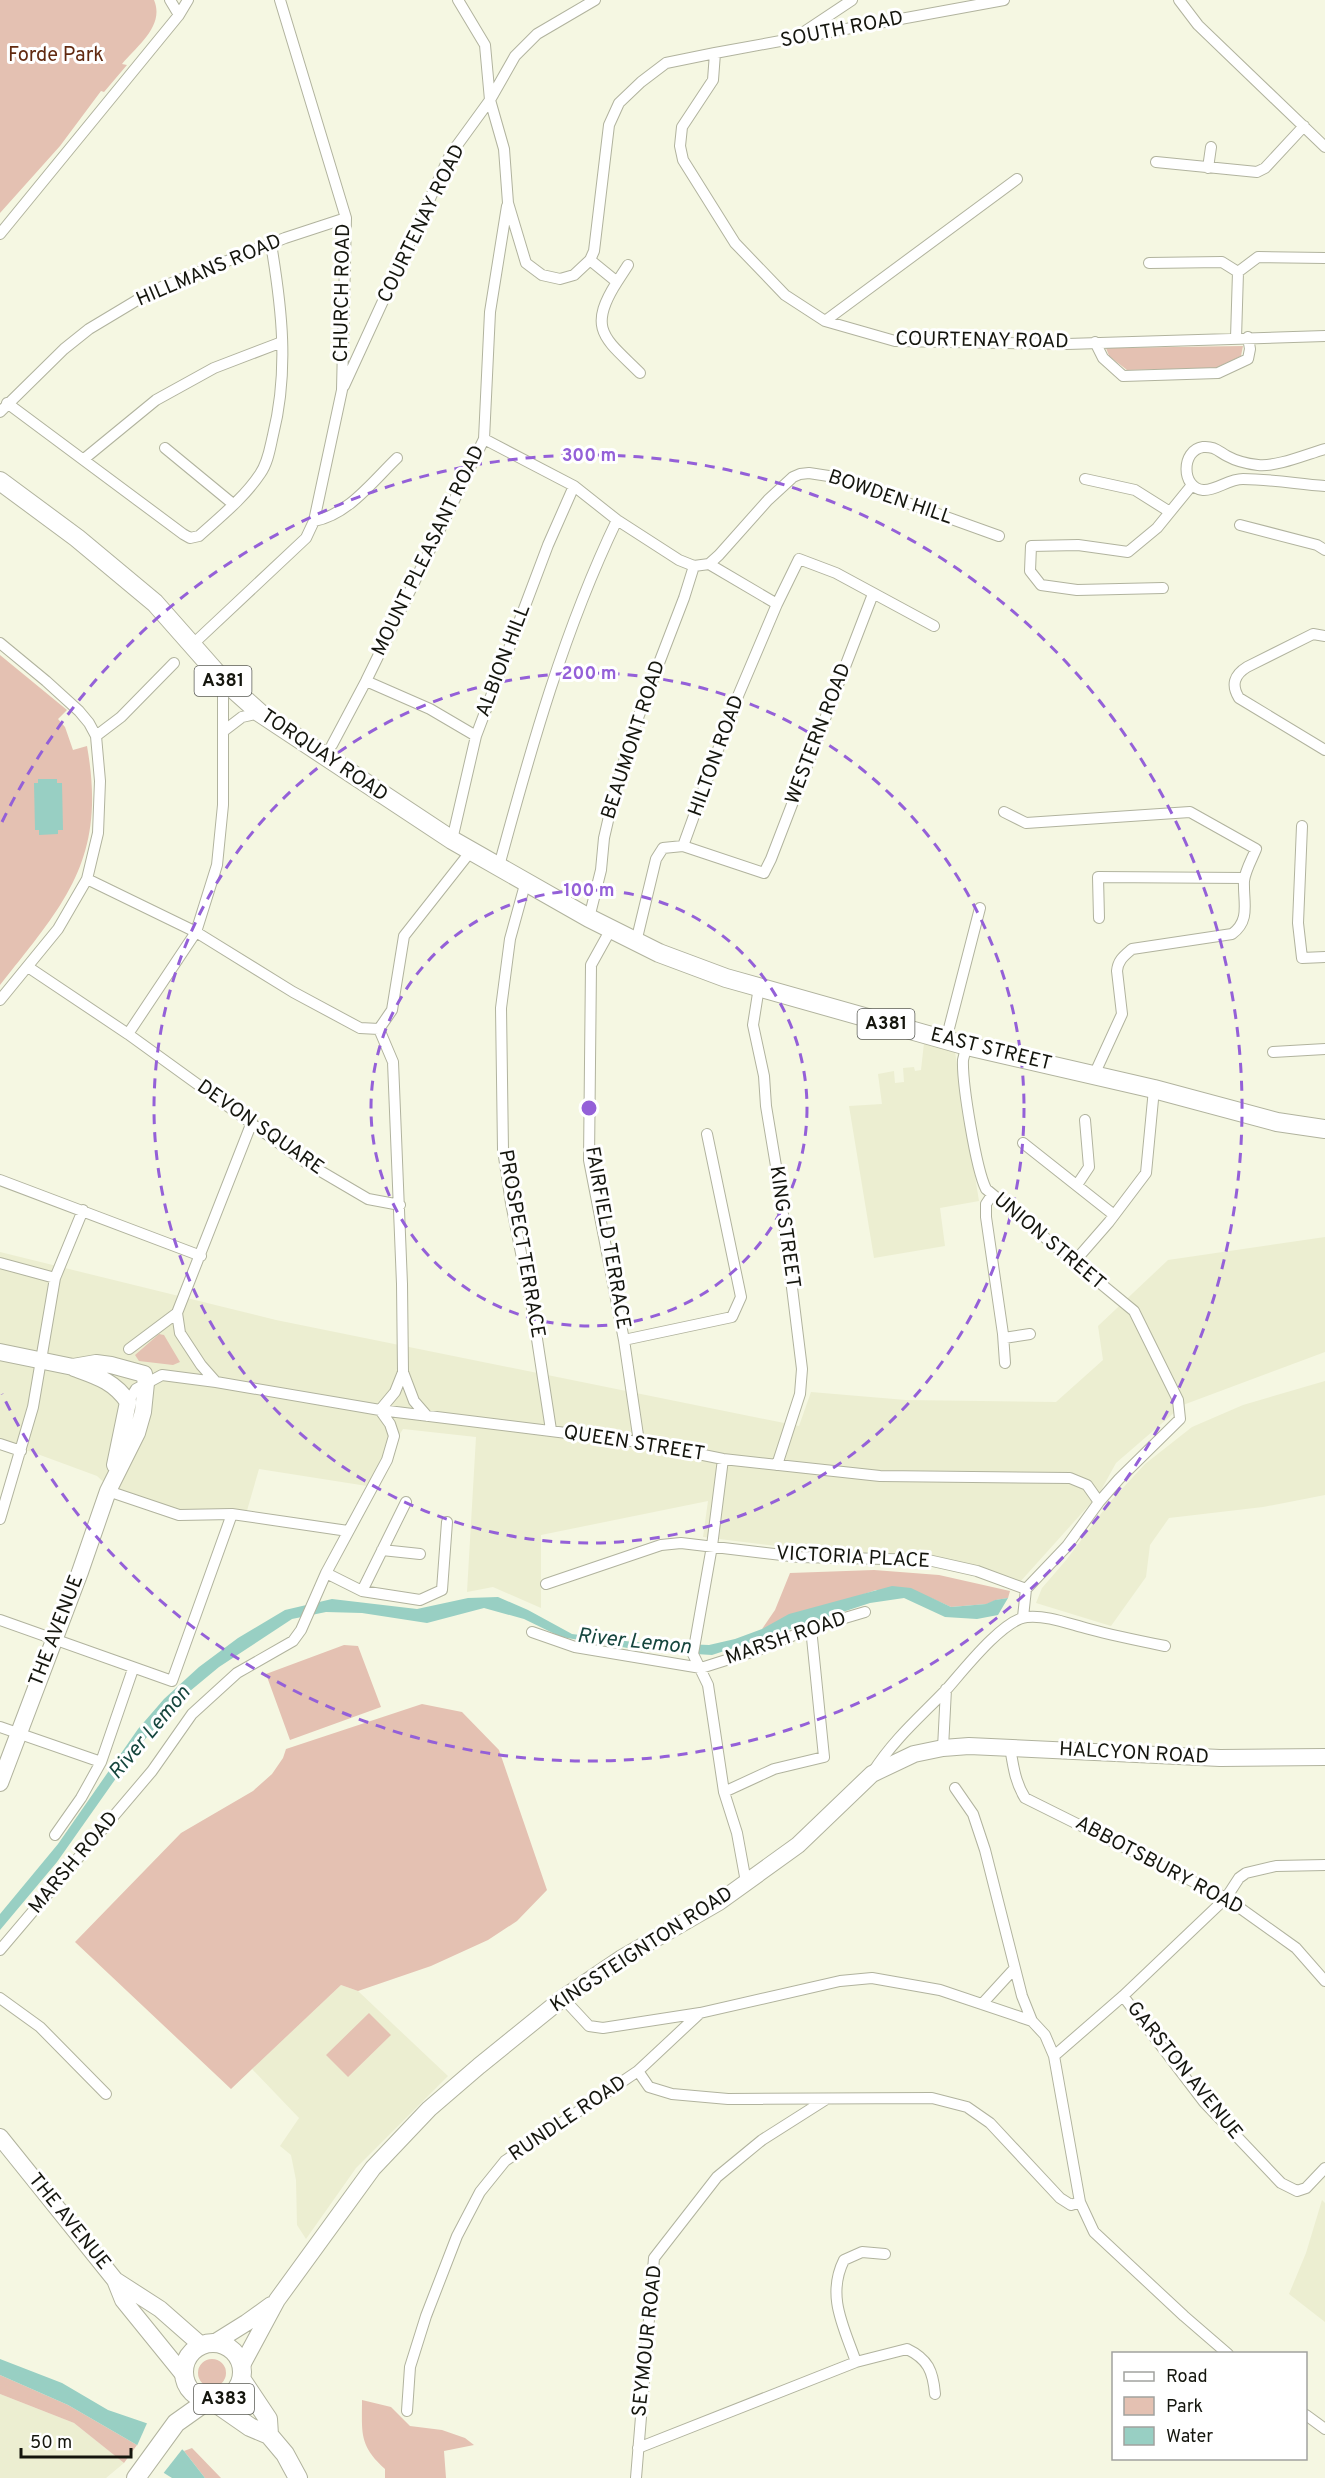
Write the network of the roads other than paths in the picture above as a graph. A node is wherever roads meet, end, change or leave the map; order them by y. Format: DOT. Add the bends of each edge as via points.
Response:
graph roads {
  1 [pos="170,0"];
  2 [pos="188,0"];
  3 [pos="280,0"];
  4 [pos="458,0"];
  5 [pos="595,0"];
  6 [pos="852,0"];
  7 [pos="1004,0"];
  8 [pos="1179,0"];
  9 [pos="179,15"];
  10 [pos="793,40"];
  11 [pos="715,53"];
  12 [pos="490,100"];
  13 [pos="1304,126"];
  14 [pos="1211,147"];
  15 [pos="1325,147"];
  16 [pos="1156,162"];
  17 [pos="1208,168"];
  18 [pos="1017,179"];
  19 [pos="508,203"];
  20 [pos="346,218"];
  21 [pos="0,234"];
  22 [pos="271,244"];
  23 [pos="1325,258"];
  24 [pos="590,260"];
  25 [pos="1149,263"];
  26 [pos="628,265"];
  27 [pos="1238,272"];
  28 [pos="617,282"];
  29 [pos="825,321"];
  30 [pos="1325,336"];
  31 [pos="1236,338"];
  32 [pos="1248,338"];
  33 [pos="282,342"];
  34 [pos="1095,342"];
  35 [pos="640,373"];
  36 [pos="342,390"];
  37 [pos="4,407"];
  38 [pos="484,439"];
  39 [pos="165,448"];
  40 [pos="1325,449"];
  41 [pos="397,458"];
  42 [pos="84,459"];
  43 [pos="1084,479"];
  44 [pos="0,481"];
  45 [pos="1192,485"];
  46 [pos="573,486"];
  47 [pos="1325,486"];
  48 [pos="233,504"];
  49 [pos="1170,512"];
  50 [pos="617,520"];
  51 [pos="314,521"];
  52 [pos="1240,525"];
  53 [pos="999,536"];
  54 [pos="1325,550"];
  55 [pos="709,564"];
  56 [pos="694,566"];
  57 [pos="1163,588"];
  58 [pos="873,594"];
  59 [pos="777,604"];
  60 [pos="934,626"];
  61 [pos="1325,636"];
  62 [pos="0,643"];
  63 [pos="192,645"];
  64 [pos="174,663"];
  65 [pos="223,680"];
  66 [pos="366,681"];
  67 [pos="260,713"];
  68 [pos="225,730"];
  69 [pos="476,735"];
  70 [pos="96,736"];
  71 [pos="332,745"];
  72 [pos="1325,750"];
  73 [pos="1004,812"];
  74 [pos="1302,826"];
  75 [pos="452,840"];
  76 [pos="682,846"];
  77 [pos="471,851"];
  78 [pos="499,866"];
  79 [pos="1244,878"];
  80 [pos="87,879"];
  81 [pos="526,881"];
  82 [pos="980,908"];
  83 [pos="589,918"];
  84 [pos="1099,918"];
  85 [pos="611,929"];
  86 [pos="196,932"];
  87 [pos="636,942"];
  88 [pos="1325,957"];
  89 [pos="28,967"];
  90 [pos="759,987"];
  91 [pos="0,1000"];
  92 [pos="379,1029"];
  93 [pos="128,1034"];
  94 [pos="946,1040"];
  95 [pos="967,1046"];
  96 [pos="1325,1049"];
  97 [pos="1273,1052"];
  98 [pos="1094,1075"];
  99 [pos="1154,1089"];
  100 [pos="1085,1120"];
  101 [pos="252,1122"];
  102 [pos="1325,1129"];
  103 [pos="707,1134"];
  104 [pos="1023,1143"];
  105 [pos="0,1180"];
  106 [pos="1077,1185"];
  107 [pos="992,1195"];
  108 [pos="400,1205"];
  109 [pos="83,1210"];
  110 [pos="1114,1215"];
  111 [pos="201,1256"];
  112 [pos="1075,1261"];
  113 [pos="0,1263"];
  114 [pos="55,1278"];
  115 [pos="177,1313"];
  116 [pos="1030,1334"];
  117 [pos="1004,1338"];
  118 [pos="624,1340"];
  119 [pos="129,1349"];
  120 [pos="0,1352"];
  121 [pos="41,1361"];
  122 [pos="1005,1363"];
  123 [pos="73,1367"];
  124 [pos="403,1372"];
  125 [pos="145,1379"];
  126 [pos="216,1382"];
  127 [pos="128,1402"];
  128 [pos="380,1410"];
  129 [pos="427,1416"];
  130 [pos="551,1430"];
  131 [pos="639,1442"];
  132 [pos="0,1444"];
  133 [pos="21,1451"];
  134 [pos="723,1459"];
  135 [pos="777,1465"];
  136 [pos="110,1485"];
  137 [pos="406,1502"];
  138 [pos="1099,1502"];
  139 [pos="232,1514"];
  140 [pos="0,1519"];
  141 [pos="447,1522"];
  142 [pos="348,1531"];
  143 [pos="712,1546"];
  144 [pos="382,1550"];
  145 [pos="420,1554"];
  146 [pos="326,1573"];
  147 [pos="546,1584"];
  148 [pos="1026,1589"];
  149 [pos="362,1591"];
  150 [pos="866,1612"];
  151 [pos="1023,1617"];
  152 [pos="0,1620"];
  153 [pos="811,1628"];
  154 [pos="532,1632"];
  155 [pos="55,1639"];
  156 [pos="1166,1646"];
  157 [pos="701,1668"];
  158 [pos="133,1669"];
  159 [pos="946,1689"];
  160 [pos="0,1727"];
  161 [pos="18,1734"];
  162 [pos="1010,1747"];
  163 [pos="943,1748"];
  164 [pos="1325,1757"];
  165 [pos="100,1762"];
  166 [pos="872,1774"];
  167 [pos="0,1783"];
  168 [pos="955,1788"];
  169 [pos="724,1792"];
  170 [pos="55,1834"];
  171 [pos="1325,1865"];
  172 [pos="746,1882"];
  173 [pos="1226,1898"];
  174 [pos="0,1950"];
  175 [pos="1014,1969"];
  176 [pos="1325,1981"];
  177 [pos="1123,1996"];
  178 [pos="0,1998"];
  179 [pos="563,1998"];
  180 [pos="982,2004"];
  181 [pos="700,2013"];
  182 [pos="1032,2021"];
  183 [pos="1054,2056"];
  184 [pos="638,2071"];
  185 [pos="106,2094"];
  186 [pos="825,2100"];
  187 [pos="0,2137"];
  188 [pos="1325,2168"];
  189 [pos="1080,2202"];
  190 [pos="885,2254"];
  191 [pos="115,2280"];
  192 [pos="277,2300"];
  193 [pos="207,2344"];
  194 [pos="1226,2352"];
  195 [pos="856,2362"];
  196 [pos="242,2373"];
  197 [pos="184,2379"];
  198 [pos="935,2394"];
  199 [pos="211,2402"];
  200 [pos="407,2411"];
  201 [pos="1307,2416"];
  202 [pos="172,2427"];
  203 [pos="1325,2429"];
  204 [pos="269,2435"];
  205 [pos="638,2448"];
  206 [pos="140,2472"];
  207 [pos="298,2478"];
  208 [pos="636,2478"];
  1 -- 9 [label="street"];
  2 -- 9 [label="street"];
  3 -- 20 [label="street, CHURCH ROAD"];
  4 -- 12 [label="street" via="485,45"];
  5 -- 12 [label="street, COURTENAY ROAD" via="537,34 515,56"];
  6 -- 10 [label="street"];
  7 -- 10 [label="street, SOUTH ROAD"];
  8 -- 13 [label="street" via="1198,25"];
  9 -- 21 [label="street"];
  10 -- 11 [label="street, SOUTH ROAD"];
  11 -- 24 [label="street" via="666,63 618,103 609,125"];
  11 -- 29 [label="street, COURTENAY ROAD" via="713,80 682,127 683,160 735,243 785,295"];
  12 -- 19 [label="street" via="504,148"];
  12 -- 36 [label="street, COURTENAY ROAD" via="450,155"];
  13 -- 15 [label="street"];
  13 -- 17 [label="street" via="1257,172"];
  14 -- 17 [label="street"];
  16 -- 17 [label="street"];
  18 -- 29 [label="street"];
  19 -- 24 [label="street" via="526,263 542,275 560,279 574,275"];
  19 -- 38 [label="street, MOUNT PLEASANT ROAD" via="490,312"];
  20 -- 22 [label="street, HILLMANS ROAD"];
  20 -- 36 [label="street, CHURCH ROAD"];
  22 -- 33 [label="street"];
  22 -- 37 [label="street, HILLMANS ROAD" via="154,290 125,307 64,349"];
  23 -- 27 [label="street" via="1258,257"];
  24 -- 28 [label="street"];
  25 -- 27 [label="street" via="1222,262"];
  26 -- 28 [label="street"];
  27 -- 31 [label="street"];
  28 -- 35 [label="street" via="602,313 604,337"];
  29 -- 34 [label="street, COURTENAY ROAD" via="894,341"];
  30 -- 32 [label="street, COURTENAY ROAD"];
  31 -- 32 [label="street, COURTENAY ROAD"];
  31 -- 34 [label="street, COURTENAY ROAD"];
  32 -- 34 [label="street, COURTENAY ROAD" via="1248,359 1218,373 1123,376 1103,358"];
  33 -- 42 [label="street" via="214,368 156,400"];
  33 -- 48 [label="street" via="281,403 266,463 261,474"];
  36 -- 51 [label="street, CHURCH ROAD"];
  37 -- 42 [label="street"];
  38 -- 46 [label="street"];
  38 -- 66 [label="street, MOUNT PLEASANT ROAD"];
  39 -- 48 [label="street"];
  40 -- 45 [label="street" via="1260,465 1229,457 1216,447 1200,447 1190,455 1186,466"];
  41 -- 51 [label="street" via="342,510"];
  42 -- 48 [label="street" via="190,538 199,536"];
  43 -- 49 [label="street" via="1135,490"];
  44 -- 63 [label="main road, TORQUAY ROAD / A381" via="155,603"];
  45 -- 47 [label="street" via="1203,490 1241,479"];
  45 -- 49 [label="street"];
  46 -- 50 [label="street"];
  46 -- 69 [label="street, ALBION HILL"];
  49 -- 57 [label="street" via="1128,552 1078,545 1031,546 1030,571 1041,585 1077,590"];
  50 -- 56 [label="street"];
  50 -- 78 [label="street" via="572,625"];
  51 -- 63 [label="street, CHURCH ROAD" via="306,538"];
  52 -- 54 [label="street"];
  53 -- 55 [label="street, BOWDEN HILL" via="835,477 809,473 800,474 768,500"];
  55 -- 56 [label="street"];
  55 -- 59 [label="street"];
  56 -- 83 [label="street, BEAUMONT ROAD" via="631,736 606,830"];
  58 -- 59 [label="street, HILTON ROAD" via="836,573 799,559"];
  58 -- 60 [label="street"];
  58 -- 76 [label="street, WESTERN ROAD" via="764,873"];
  59 -- 76 [label="street, HILTON ROAD"];
  61 -- 72 [label="street" via="1313,634 1247,666 1238,672 1234,690 1239,698"];
  62 -- 70 [label="street" via="79,711"];
  63 -- 65 [label="main road, TORQUAY ROAD / A381"];
  64 -- 70 [label="street" via="121,717"];
  65 -- 67 [label="main road, TORQUAY ROAD / A381"];
  65 -- 68 [label="street"];
  66 -- 69 [label="street"];
  66 -- 71 [label="street, MOUNT PLEASANT ROAD"];
  67 -- 68 [label="street" via="242,717"];
  67 -- 75 [label="main road, TORQUAY ROAD / A381"];
  68 -- 86 [label="street" via="217,865"];
  69 -- 75 [label="street, ALBION HILL"];
  70 -- 80 [label="street" via="100,810"];
  73 -- 79 [label="street" via="1026,822 1190,812 1256,849"];
  74 -- 88 [label="street" via="1298,924 1302,958"];
  75 -- 77 [label="main road, TORQUAY ROAD / A381"];
  76 -- 87 [label="street" via="663,848 656,860"];
  77 -- 78 [label="main road, EAST STREET / A381"];
  77 -- 92 [label="street" via="404,936 392,1010"];
  78 -- 81 [label="main road, EAST STREET / A381"];
  79 -- 84 [label="street" via="1098,877"];
  79 -- 98 [label="street" via="1244,922 1232,934 1132,949 1122,958 1117,971 1122,1014"];
  80 -- 86 [label="street"];
  80 -- 89 [label="street" via="58,929"];
  81 -- 83 [label="main road, EAST STREET / A381"];
  81 -- 130 [label="street, PROSPECT TERRACE" via="510,939 501,1008 503,1150"];
  82 -- 94 [label="street"];
  83 -- 85 [label="main road, EAST STREET / A381"];
  85 -- 87 [label="main road, EAST STREET / A381"];
  85 -- 118 [label="street, FAIRFIELD TERRACE" via="591,965 589,1161"];
  86 -- 92 [label="street" via="292,992 360,1028"];
  86 -- 93 [label="street"];
  87 -- 90 [label="main road, EAST STREET / A381" via="686,964"];
  89 -- 91 [label="street"];
  89 -- 93 [label="street, DEVON SQUARE"];
  90 -- 94 [label="main road, EAST STREET / A381"];
  90 -- 135 [label="street, KING STREET" via="753,1025 764,1076 802,1369 800,1394"];
  92 -- 108 [label="street" via="393,1062"];
  93 -- 101 [label="street, DEVON SQUARE"];
  94 -- 95 [label="main road, EAST STREET / A381"];
  95 -- 98 [label="main road, EAST STREET / A381"];
  95 -- 107 [label="street, UNION STREET" via="963,1058 965,1084 982,1183"];
  96 -- 97 [label="street"];
  98 -- 99 [label="main road, EAST STREET / A381"];
  99 -- 102 [label="main road, EAST STREET / A381" via="1237,1113"];
  99 -- 110 [label="street" via="1146,1173"];
  100 -- 106 [label="street" via="1089,1167"];
  101 -- 108 [label="street, DEVON SQUARE" via="304,1162 368,1199"];
  101 -- 111 [label="street"];
  103 -- 118 [label="street" via="741,1297 732,1317"];
  104 -- 106 [label="street"];
  105 -- 109 [label="street"];
  106 -- 110 [label="street"];
  107 -- 112 [label="street, UNION STREET"];
  107 -- 117 [label="street" via="986,1204 986,1216"];
  108 -- 124 [label="street"];
  109 -- 111 [label="street"];
  109 -- 114 [label="street"];
  110 -- 112 [label="street"];
  111 -- 115 [label="street"];
  112 -- 138 [label="street, UNION STREET" via="1134,1311 1178,1400 1180,1419"];
  113 -- 114 [label="street"];
  114 -- 121 [label="street"];
  115 -- 119 [label="street"];
  115 -- 126 [label="street" via="180,1333"];
  116 -- 117 [label="street"];
  117 -- 122 [label="street"];
  118 -- 131 [label="street, FAIRFIELD TERRACE"];
  120 -- 121 [label="main road, QUEEN STREET"];
  121 -- 123 [label="main road, QUEEN STREET"];
  121 -- 133 [label="street"];
  123 -- 125 [label="main road, QUEEN STREET" via="96,1363"];
  123 -- 127 [label="main road" via="108,1380"];
  124 -- 128 [label="street" via="395,1392"];
  124 -- 129 [label="street" via="414,1401"];
  125 -- 126 [label="street, QUEEN STREET" via="162,1375"];
  125 -- 127 [label="street"];
  125 -- 136 [label="main road, THE AVENUE" via="137,1433"];
  126 -- 128 [label="street, QUEEN STREET"];
  127 -- 136 [label="main road, THE AVENUE"];
  128 -- 129 [label="street, QUEEN STREET"];
  128 -- 142 [label="street" via="394,1437 387,1460"];
  129 -- 130 [label="street, QUEEN STREET"];
  130 -- 131 [label="street, QUEEN STREET"];
  131 -- 134 [label="street, QUEEN STREET"];
  132 -- 133 [label="street"];
  133 -- 140 [label="street"];
  134 -- 135 [label="street, QUEEN STREET"];
  134 -- 143 [label="street"];
  135 -- 138 [label="street, QUEEN STREET" via="880,1476 1070,1478 1088,1485"];
  136 -- 139 [label="street" via="180,1515"];
  136 -- 155 [label="main road, THE AVENUE"];
  137 -- 144 [label="street"];
  138 -- 148 [label="street" via="1068,1546"];
  139 -- 142 [label="street"];
  139 -- 158 [label="street" via="172,1681"];
  141 -- 149 [label="street" via="442,1590 420,1600"];
  142 -- 146 [label="street"];
  143 -- 147 [label="street, VICTORIA PLACE" via="661,1545"];
  143 -- 148 [label="street, VICTORIA PLACE" via="799,1557 928,1560 977,1571"];
  143 -- 157 [label="street" via="693,1654"];
  144 -- 145 [label="street"];
  144 -- 149 [label="street"];
  146 -- 149 [label="street"];
  146 -- 174 [label="street, MARSH ROAD" via="304,1626 293,1641 237,1672 192,1714 152,1771"];
  148 -- 151 [label="street"];
  150 -- 153 [label="street, MARSH ROAD"];
  151 -- 156 [label="street" via="1042,1617"];
  151 -- 159 [label="street" via="996,1635"];
  152 -- 155 [label="street"];
  153 -- 157 [label="street, MARSH ROAD"];
  153 -- 169 [label="street" via="824,1757 774,1769"];
  154 -- 157 [label="street, MARSH ROAD" via="575,1647"];
  155 -- 158 [label="street"];
  155 -- 161 [label="main road, THE AVENUE"];
  157 -- 169 [label="street" via="708,1685"];
  158 -- 165 [label="street"];
  159 -- 163 [label="street"];
  159 -- 166 [label="street" via="896,1740"];
  160 -- 161 [label="street"];
  161 -- 165 [label="street"];
  161 -- 167 [label="main road, THE AVENUE"];
  162 -- 163 [label="main road, HALCYON ROAD"];
  162 -- 164 [label="main road, HALCYON ROAD" via="1220,1758"];
  162 -- 173 [label="street, ABBOTSBURY ROAD" via="1019,1789 1025,1798"];
  163 -- 166 [label="main road, KINGSTEIGNTON ROAD" via="914,1754"];
  165 -- 170 [label="street"];
  166 -- 172 [label="main road, KINGSTEIGNTON ROAD" via="798,1845"];
  168 -- 175 [label="street" via="973,1814 985,1850"];
  169 -- 172 [label="street"];
  171 -- 173 [label="street" via="1256,1869 1239,1878"];
  172 -- 179 [label="main road, KINGSTEIGNTON ROAD"];
  173 -- 176 [label="street, ABBOTSBURY ROAD" via="1296,1948"];
  173 -- 177 [label="street"];
  175 -- 180 [label="street"];
  175 -- 182 [label="street"];
  177 -- 183 [label="street"];
  177 -- 188 [label="street, GARSTON AVENUE" via="1204,2102 1281,2183 1297,2191 1306,2188"];
  178 -- 185 [label="street" via="40,2027"];
  179 -- 181 [label="street" via="589,2026 603,2028"];
  179 -- 192 [label="main road, KINGSTEIGNTON ROAD" via="429,2109 373,2168"];
  180 -- 181 [label="street" via="940,1990 872,1978 840,1981"];
  180 -- 182 [label="street"];
  181 -- 184 [label="street, RUNDLE ROAD"];
  182 -- 183 [label="street" via="1045,2035"];
  183 -- 189 [label="street"];
  184 -- 186 [label="street" via="649,2086 672,2094"];
  184 -- 200 [label="street, RUNDLE ROAD" via="505,2161 480,2192 426,2316 410,2367"];
  186 -- 189 [label="street" via="932,2098 967,2107 990,2123 1060,2198 1071,2205"];
  186 -- 205 [label="street, SEYMOUR ROAD" via="762,2140 717,2177 654,2258"];
  187 -- 191 [label="main road, THE AVENUE"];
  189 -- 194 [label="street" via="1094,2232"];
  190 -- 195 [label="street" via="862,2252 843,2260 837,2273 837,2304"];
  191 -- 193 [label="main road, THE AVENUE"];
  191 -- 197 [label="main road, THE AVENUE" via="123,2300"];
  192 -- 193 [label="main road, KINGSTEIGNTON ROAD" via="246,2324"];
  192 -- 196 [label="main road, KINGSTEIGNTON ROAD"];
  193 -- 196 [label="main road, A383" via="226,2346 236,2353"];
  193 -- 197 [label="main road, A383" via="190,2352 184,2364"];
  195 -- 198 [label="street" via="907,2349 927,2361"];
  195 -- 205 [label="street"];
  196 -- 199 [label="main road, A383" via="236,2391"];
  196 -- 204 [label="main road, A383" via="268,2419"];
  197 -- 199 [label="main road, A383" via="196,2397"];
  197 -- 202 [label="main road, A383"];
  199 -- 202 [label="main road, A383"];
  199 -- 204 [label="main road, A383"];
  201 -- 203 [label="street"];
  202 -- 206 [label="main road, A383"];
  204 -- 207 [label="main road, A383"];
  205 -- 208 [label="street, SEYMOUR ROAD"];
}
